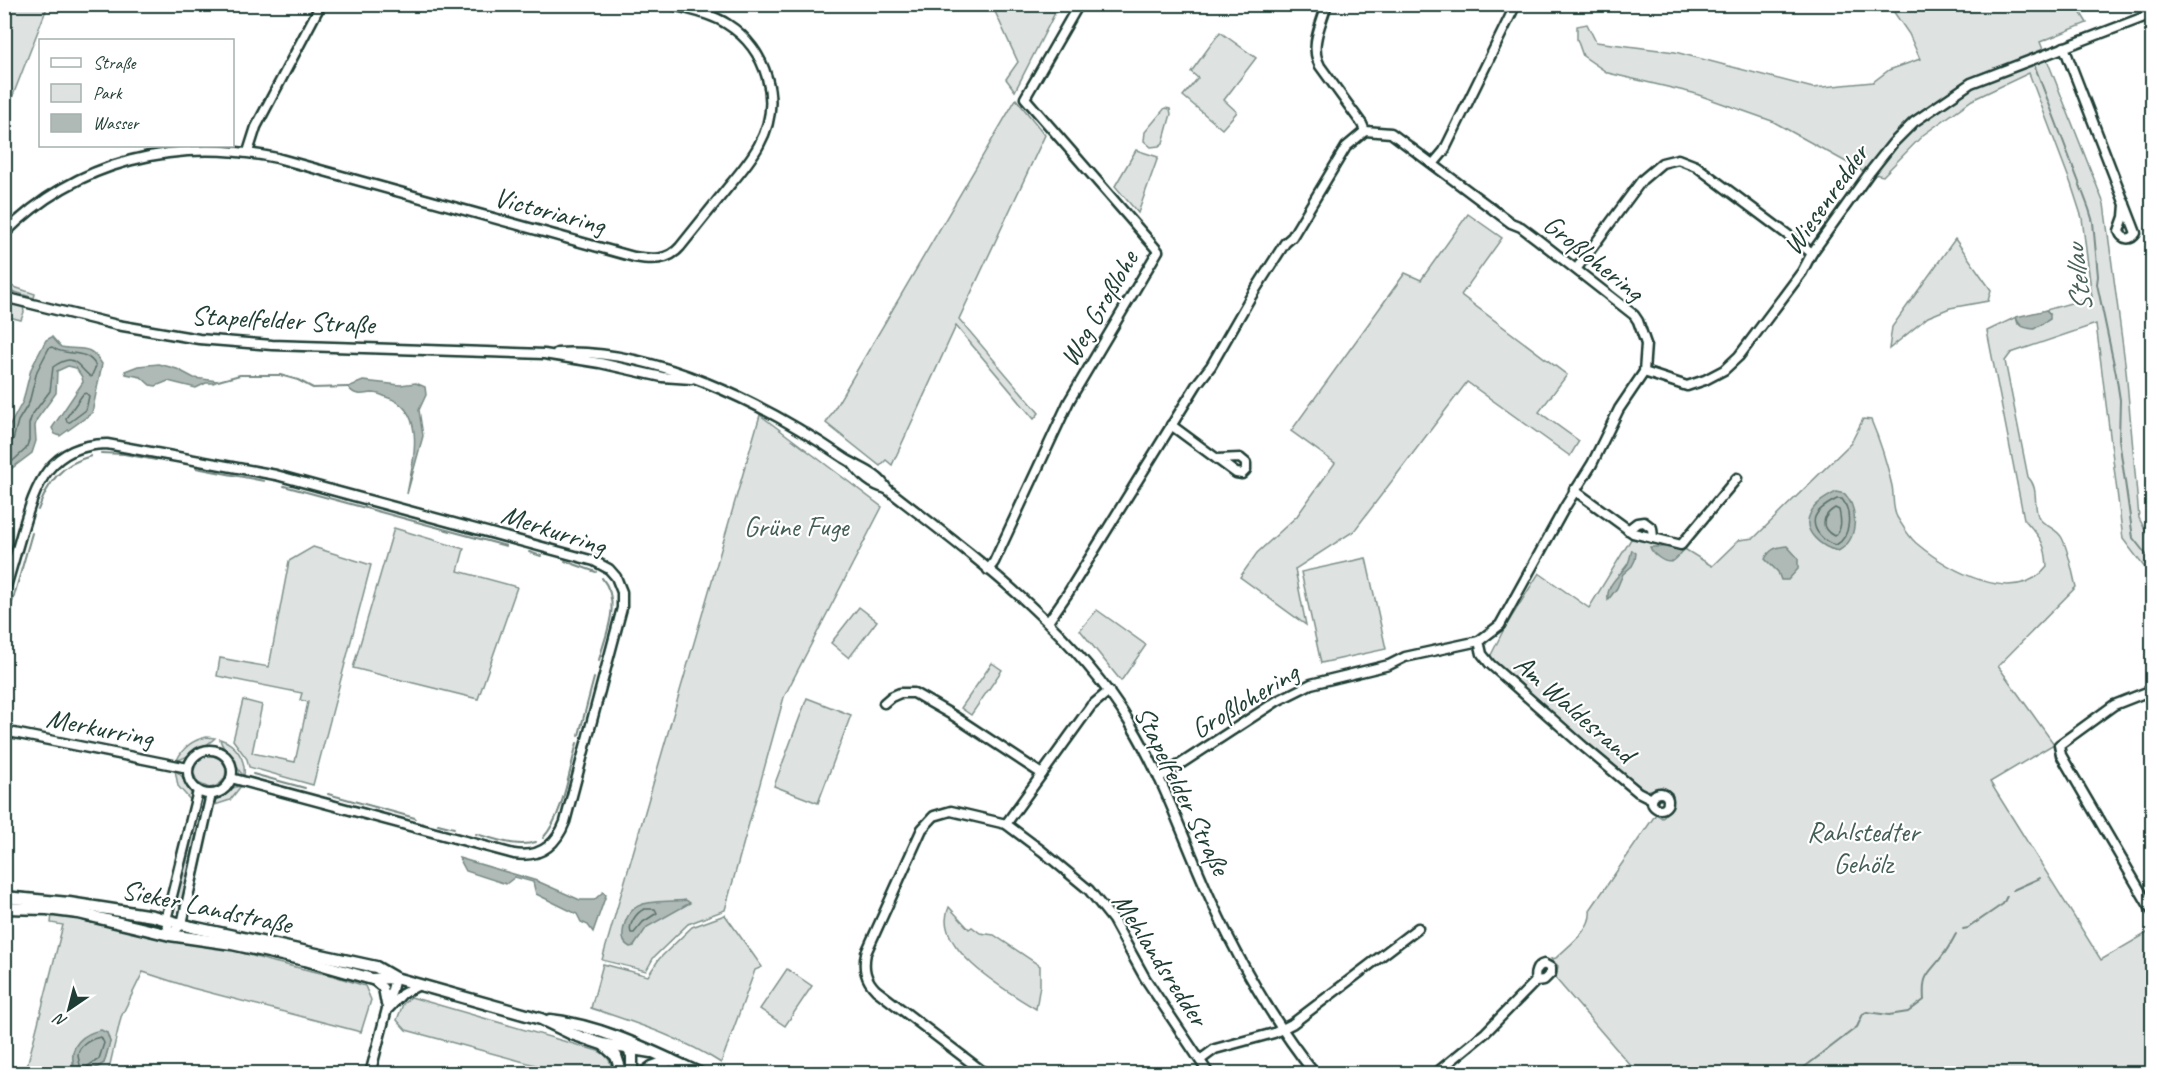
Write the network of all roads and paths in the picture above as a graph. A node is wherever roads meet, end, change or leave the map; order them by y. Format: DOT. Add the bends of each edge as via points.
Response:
graph roads {
  1 [pos="321,4"];
  2 [pos="670,4"];
  3 [pos="1079,4"];
  4 [pos="1326,4"];
  5 [pos="1516,4"];
  6 [pos="2152,14"];
  7 [pos="2064,47"];
  8 [pos="1365,131"];
  9 [pos="248,152"];
  10 [pos="1433,164"];
  11 [pos="2125,204"];
  12 [pos="4,234"];
  13 [pos="1812,253"];
  14 [pos="1577,268"];
  15 [pos="4,292"];
  16 [pos="4,297"];
  17 [pos="23,300"];
  18 [pos="544,354"];
  19 [pos="1644,372"];
  20 [pos="692,379"];
  21 [pos="1170,425"];
  22 [pos="1217,459"];
  23 [pos="1737,478"];
  24 [pos="1575,490"];
  25 [pos="1628,530"];
  26 [pos="1653,538"];
  27 [pos="988,570"];
  28 [pos="4,594"];
  29 [pos="1048,622"];
  30 [pos="1479,641"];
  31 [pos="2152,690"];
  32 [pos="1109,691"];
  33 [pos="884,703"];
  34 [pos="4,731"];
  35 [pos="188,768"];
  36 [pos="1042,774"];
  37 [pos="231,778"];
  38 [pos="1159,778"];
  39 [pos="198,791"];
  40 [pos="211,794"];
  41 [pos="1652,799"];
  42 [pos="1006,824"];
  43 [pos="4,897"];
  44 [pos="4,908"];
  45 [pos="2152,911"];
  46 [pos="166,920"];
  47 [pos="182,924"];
  48 [pos="1418,928"];
  49 [pos="170,935"];
  50 [pos="395,978"];
  51 [pos="372,979"];
  52 [pos="1536,981"];
  53 [pos="419,985"];
  54 [pos="386,1013"];
  55 [pos="541,1019"];
  56 [pos="1283,1029"];
  57 [pos="615,1037"];
  58 [pos="602,1044"];
  59 [pos="628,1049"];
  60 [pos="651,1052"];
  61 [pos="671,1060"];
  62 [pos="1200,1060"];
  63 [pos="620,1071"];
  64 [pos="370,1074"];
  65 [pos="632,1074"];
  66 [pos="643,1074"];
  67 [pos="701,1074"];
  68 [pos="986,1074"];
  69 [pos="1209,1074"];
  70 [pos="1315,1074"];
  71 [pos="1435,1074"];
  1 -- 9 [label="street" via="256,127"];
  2 -- 9 [label="street, Victoriaring" via="716,18 747,40 766,73 770,105 762,140 751,159 670,256 634,257"];
  3 -- 27 [label="street, Weg Großlohe" via="1025,98 1158,250 1069,401"];
  4 -- 8 [label="street" via="1314,46 1315,56"];
  5 -- 10 [label="street"];
  6 -- 7 [label="street, Wiesenredder"];
  7 -- 11 [label="street"];
  7 -- 13 [label="street, Wiesenredder" via="1971,83 1914,122 1893,142"];
  8 -- 10 [label="street, Großlohering" via="1391,133"];
  8 -- 21 [label="street" via="1346,147 1211,366"];
  9 -- 12 [label="street, Victoriaring" via="178,150 105,168 34,207"];
  10 -- 14 [label="street, Großlohering"];
  13 -- 14 [label="street" via="1696,166 1678,159 1662,163 1642,180"];
  13 -- 19 [label="street, Wiesenredder" via="1739,356 1724,370 1687,386"];
  14 -- 19 [label="street, Großlohering" via="1638,321 1646,344"];
  15 -- 17 [label="street, Stapelfelder Straße"];
  16 -- 17 [label="street, Stapelfelder Straße"];
  17 -- 18 [label="street, Stapelfelder Straße" via="117,325 235,343"];
  18 -- 20 [label="street, Stapelfelder Straße" via="662,377"];
  18 -- 20 [label="street, Stapelfelder Straße" via="576,352 618,357"];
  19 -- 24 [label="street, Großlohering"];
  20 -- 27 [label="street, Stapelfelder Straße" via="769,412 852,463 870,482 888,489"];
  21 -- 22 [label="street"];
  21 -- 29 [label="street"];
  23 -- 26 [label="street" via="1681,545"];
  24 -- 25 [label="street"];
  24 -- 30 [label="street, Großlohering" via="1500,625"];
  25 -- 26 [label="street"];
  25 -- 26 [label="street" via="1637,523 1647,523"];
  27 -- 29 [label="street, Stapelfelder Straße"];
  28 -- 37 [label="street, Merkurring" via="33,495 43,477 68,454 107,444 276,475 522,540 594,561 609,569 618,581 621,608 564,822 553,843 541,852 514,854"];
  29 -- 32 [label="street, Stapelfelder Straße"];
  30 -- 38 [label="street, Großlohering" via="1311,684 1277,701"];
  30 -- 41 [label="street, Am Waldesrand" via="1490,664 1592,754"];
  31 -- 45 [label="street" via="2114,705 2059,745 2061,755"];
  32 -- 36 [label="street" via="1091,706"];
  32 -- 38 [label="street, Stapelfelder Straße"];
  33 -- 36 [label="street" via="900,693 914,693"];
  34 -- 35 [label="street, Merkurring"];
  35 -- 37 [label="street, Merkurring" via="197,753 213,750 228,760"];
  35 -- 39 [label="street, Merkurring" via="190,782"];
  36 -- 42 [label="street"];
  37 -- 40 [label="street" via="224,788"];
  38 -- 56 [label="street, Stapelfelder Straße" via="1217,914"];
  39 -- 40 [label="street"];
  39 -- 46 [label="street"];
  40 -- 47 [label="street"];
  42 -- 62 [label="street, Mehlandsredder" via="1089,890 1105,908 1145,978"];
  42 -- 68 [label="street, Mehlandsredder" via="951,811 941,812 927,822 865,960 865,972 873,987"];
  43 -- 46 [label="main road, Sieker Landstraße" via="113,909"];
  44 -- 49 [label="main road, Sieker Landstraße" via="78,913"];
  46 -- 47 [label="main road, Sieker Landstraße"];
  46 -- 49 [label="street"];
  47 -- 49 [label="street"];
  47 -- 50 [label="main road, Sieker Landstraße" via="376,967"];
  48 -- 56 [label="street, Mehlandsredder"];
  49 -- 51 [label="main road, Sieker Landstraße" via="232,944"];
  50 -- 51 [label="main road, Sieker Landstraße"];
  50 -- 53 [label="main road, Sieker Landstraße"];
  50 -- 54 [label="street"];
  51 -- 54 [label="street" via="386,995"];
  52 -- 71 [label="street" via="1485,1033"];
  53 -- 54 [label="street" via="397,997"];
  53 -- 55 [label="main road, Sieker Landstraße"];
  54 -- 64 [label="street"];
  55 -- 57 [label="main road, Sieker Landstraße" via="576,1023"];
  55 -- 58 [label="main road, Sieker Landstraße"];
  56 -- 62 [label="street, Mehlandsredder" via="1215,1049"];
  56 -- 70 [label="street, Stapelfelder Straße"];
  57 -- 59 [label="main road, Sieker Landstraße"];
  57 -- 60 [label="main road, Sieker Landstraße"];
  58 -- 59 [label="main road, Sieker Landstraße"];
  58 -- 63 [label="main road" via="616,1056"];
  59 -- 60 [label="main road, Sieker Landstraße"];
  59 -- 63 [label="main road"];
  59 -- 65 [label="main road" via="632,1055"];
  60 -- 61 [label="main road, Sieker Landstraße"];
  61 -- 66 [label="main road"];
  61 -- 67 [label="main road, Sieker Landstraße"];
  62 -- 69 [label="street, Mehlandsredder"];
}
